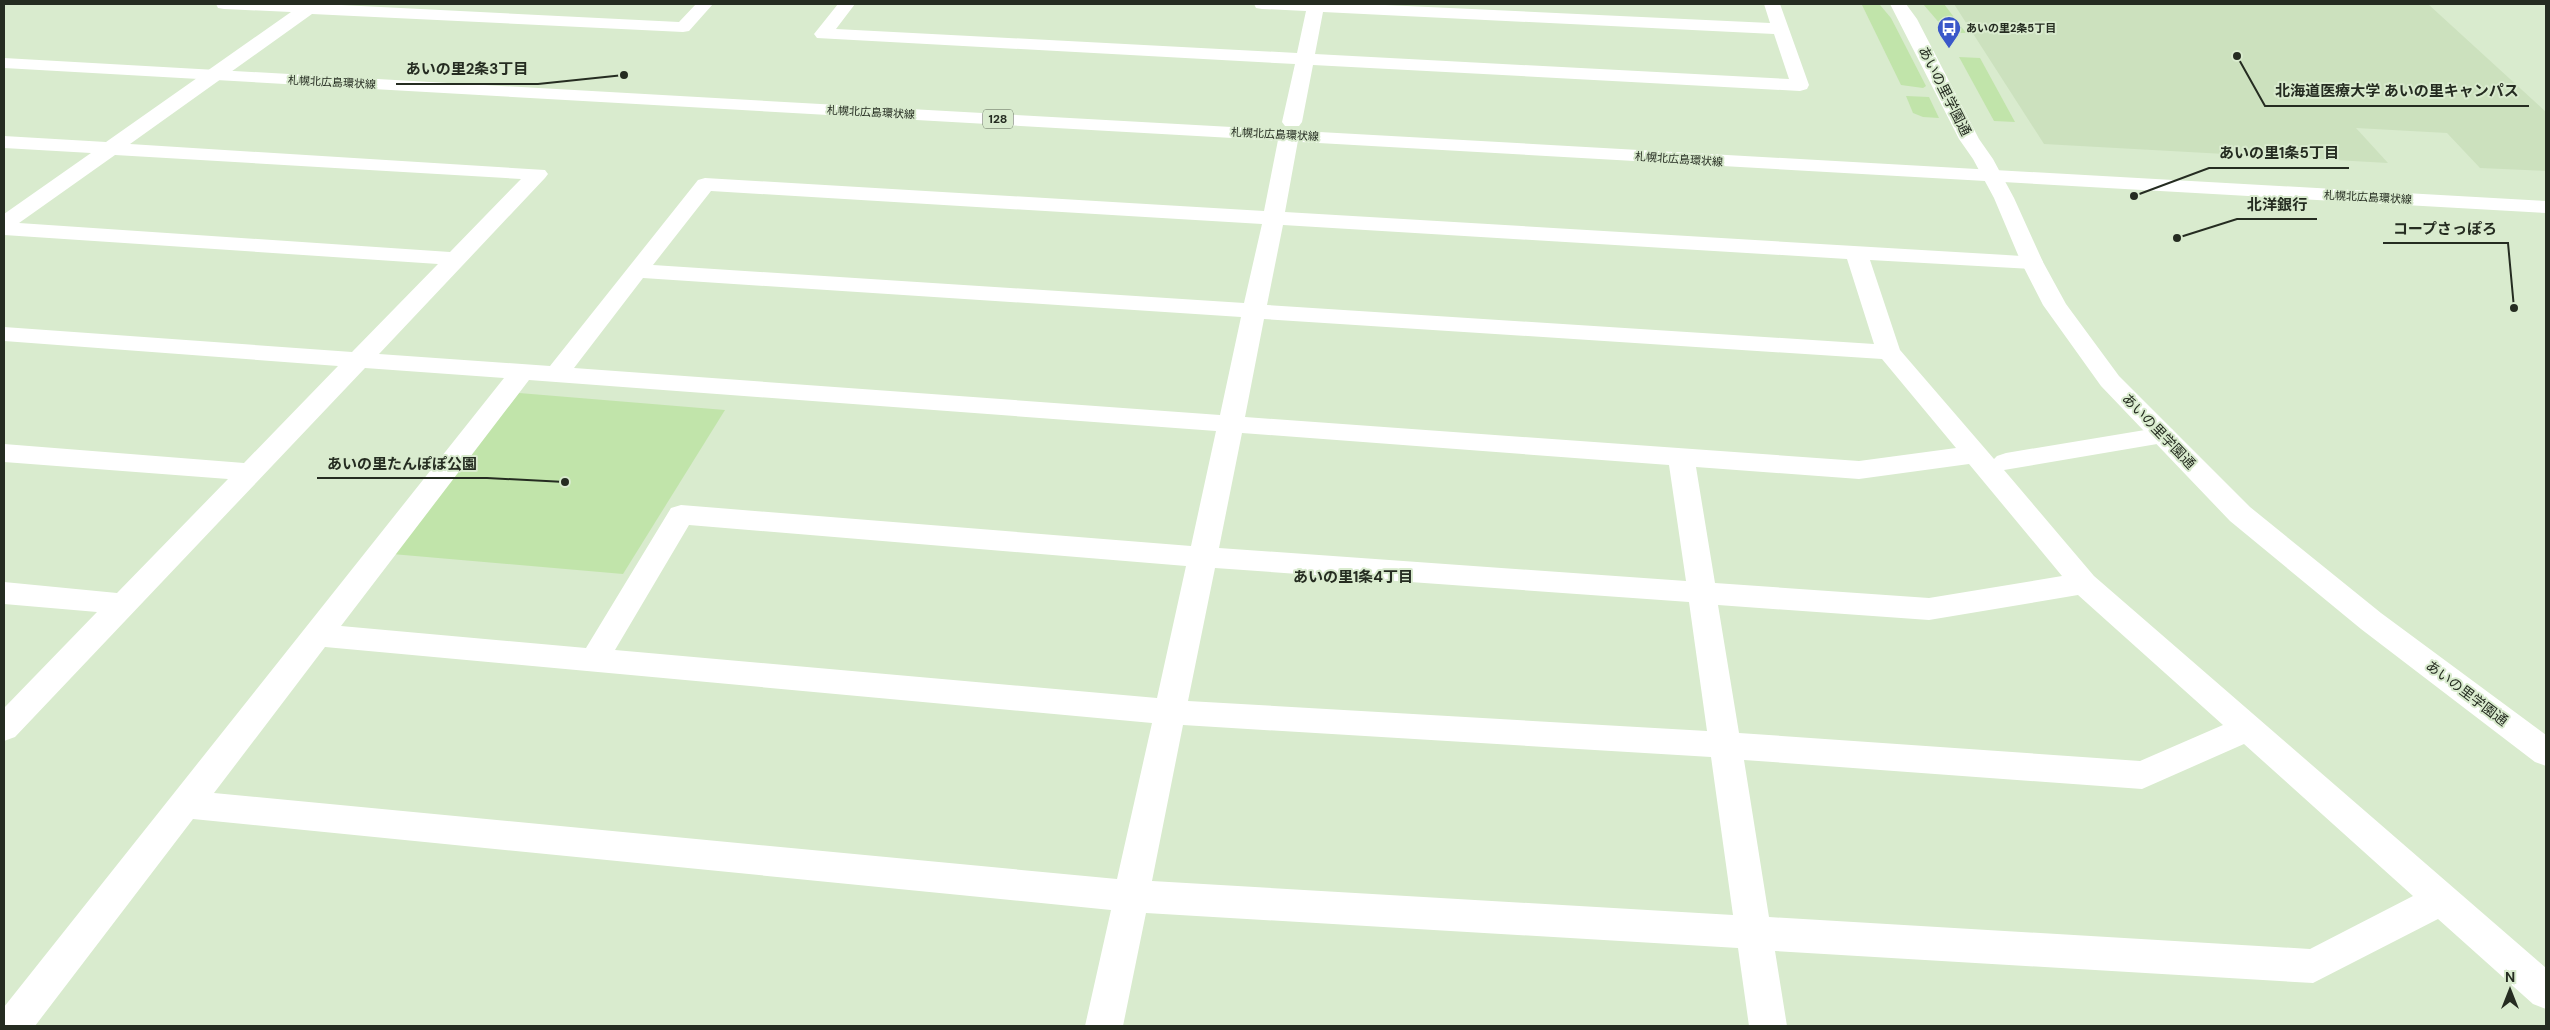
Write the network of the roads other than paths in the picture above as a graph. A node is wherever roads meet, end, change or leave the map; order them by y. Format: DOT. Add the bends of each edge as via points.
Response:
graph roads {
  1 [pos="224,4"];
  2 [pos="705,4"];
  3 [pos="847,4"];
  4 [pos="1262,4"];
  5 [pos="1772,4"];
  6 [pos="1898,4"];
  7 [pos="1316,5"];
  8 [pos="311,6"];
  9 [pos="1780,29"];
  10 [pos="4,50"];
  11 [pos="1303,59"];
  12 [pos="4,63"];
  13 [pos="232,63"];
  14 [pos="215,75"];
  15 [pos="1290,128"];
  16 [pos="4,142"];
  17 [pos="112,148"];
  18 [pos="1988,169"];
  19 [pos="2546,190"];
  20 [pos="2546,207"];
  21 [pos="1274,217"];
  22 [pos="4,224"];
  23 [pos="4,229"];
  24 [pos="1856,253"];
  25 [pos="456,259"];
  26 [pos="2032,262"];
  27 [pos="638,271"];
  28 [pos="1254,312"];
  29 [pos="4,334"];
  30 [pos="1889,352"];
  31 [pos="358,360"];
  32 [pos="522,372"];
  33 [pos="557,374"];
  34 [pos="1230,422"];
  35 [pos="2163,435"];
  36 [pos="4,453"];
  37 [pos="1975,454"];
  38 [pos="1681,457"];
  39 [pos="2006,462"];
  40 [pos="250,472"];
  41 [pos="1202,556"];
  42 [pos="2084,583"];
  43 [pos="1701,590"];
  44 [pos="4,593"];
  45 [pos="123,604"];
  46 [pos="317,635"];
  47 [pos="594,660"];
  48 [pos="1168,712"];
  49 [pos="4,728"];
  50 [pos="2248,728"];
  51 [pos="1724,745"];
  52 [pos="2546,753"];
  53 [pos="185,804"];
  54 [pos="1130,896"];
  55 [pos="2442,899"];
  56 [pos="1753,934"];
  57 [pos="2546,992"];
  58 [pos="12,1026"];
  59 [pos="1104,1026"];
  60 [pos="1768,1026"];
  1 -- 8 [label="street"];
  2 -- 8 [label="street" via="683,27"];
  3 -- 11 [label="street" via="823,34"];
  4 -- 7 [label="street"];
  5 -- 9 [label="street"];
  6 -- 18 [label="street, あいの里学園通"];
  7 -- 9 [label="street"];
  7 -- 11 [label="street"];
  8 -- 13 [label="street"];
  9 -- 11 [label="street" via="1800,85"];
  10 -- 13 [label="street, 札幌北広島環状線 / 128"];
  11 -- 15 [label="street"];
  12 -- 14 [label="street, 札幌北広島環状線 / 128"];
  13 -- 14 [label="street"];
  13 -- 15 [label="street, 札幌北広島環状線 / 128"];
  14 -- 15 [label="street, 札幌北広島環状線 / 128"];
  14 -- 17 [label="street"];
  15 -- 18 [label="street, 札幌北広島環状線 / 128"];
  15 -- 21 [label="street"];
  16 -- 17 [label="street"];
  17 -- 22 [label="street"];
  17 -- 25 [label="street" via="538,174"];
  18 -- 19 [label="street, 札幌北広島環状線 / 128"];
  18 -- 20 [label="street, 札幌北広島環状線 / 128"];
  18 -- 26 [label="street, あいの里学園通"];
  21 -- 24 [label="street"];
  21 -- 27 [label="street" via="705,184"];
  21 -- 28 [label="street"];
  23 -- 25 [label="street"];
  24 -- 26 [label="street"];
  24 -- 30 [label="street"];
  25 -- 31 [label="street"];
  26 -- 35 [label="street, あいの里学園通" via="2055,305 2110,381"];
  27 -- 28 [label="street"];
  27 -- 33 [label="street"];
  28 -- 30 [label="street"];
  28 -- 34 [label="street"];
  29 -- 31 [label="street"];
  30 -- 37 [label="street"];
  31 -- 32 [label="street"];
  31 -- 40 [label="street"];
  32 -- 33 [label="street"];
  32 -- 46 [label="street"];
  33 -- 34 [label="street"];
  34 -- 38 [label="street"];
  34 -- 41 [label="street"];
  35 -- 39 [label="street"];
  35 -- 52 [label="street, あいの里学園通" via="2240,514 2371,621"];
  36 -- 40 [label="street"];
  37 -- 38 [label="street" via="1859,470"];
  37 -- 42 [label="street"];
  38 -- 43 [label="street"];
  40 -- 45 [label="street"];
  41 -- 43 [label="street"];
  41 -- 47 [label="street" via="681,516"];
  41 -- 48 [label="street"];
  42 -- 43 [label="street" via="1929,609"];
  42 -- 50 [label="street"];
  43 -- 51 [label="street"];
  44 -- 45 [label="street"];
  45 -- 49 [label="street"];
  46 -- 47 [label="street"];
  46 -- 53 [label="street"];
  47 -- 48 [label="street"];
  48 -- 51 [label="street"];
  48 -- 54 [label="street"];
  50 -- 51 [label="street" via="2142,775"];
  50 -- 55 [label="street"];
  51 -- 56 [label="street"];
  53 -- 54 [label="street"];
  53 -- 58 [label="street"];
  54 -- 56 [label="street"];
  54 -- 59 [label="street"];
  55 -- 56 [label="street" via="2313,966"];
  55 -- 57 [label="street"];
  56 -- 60 [label="street"];
}
